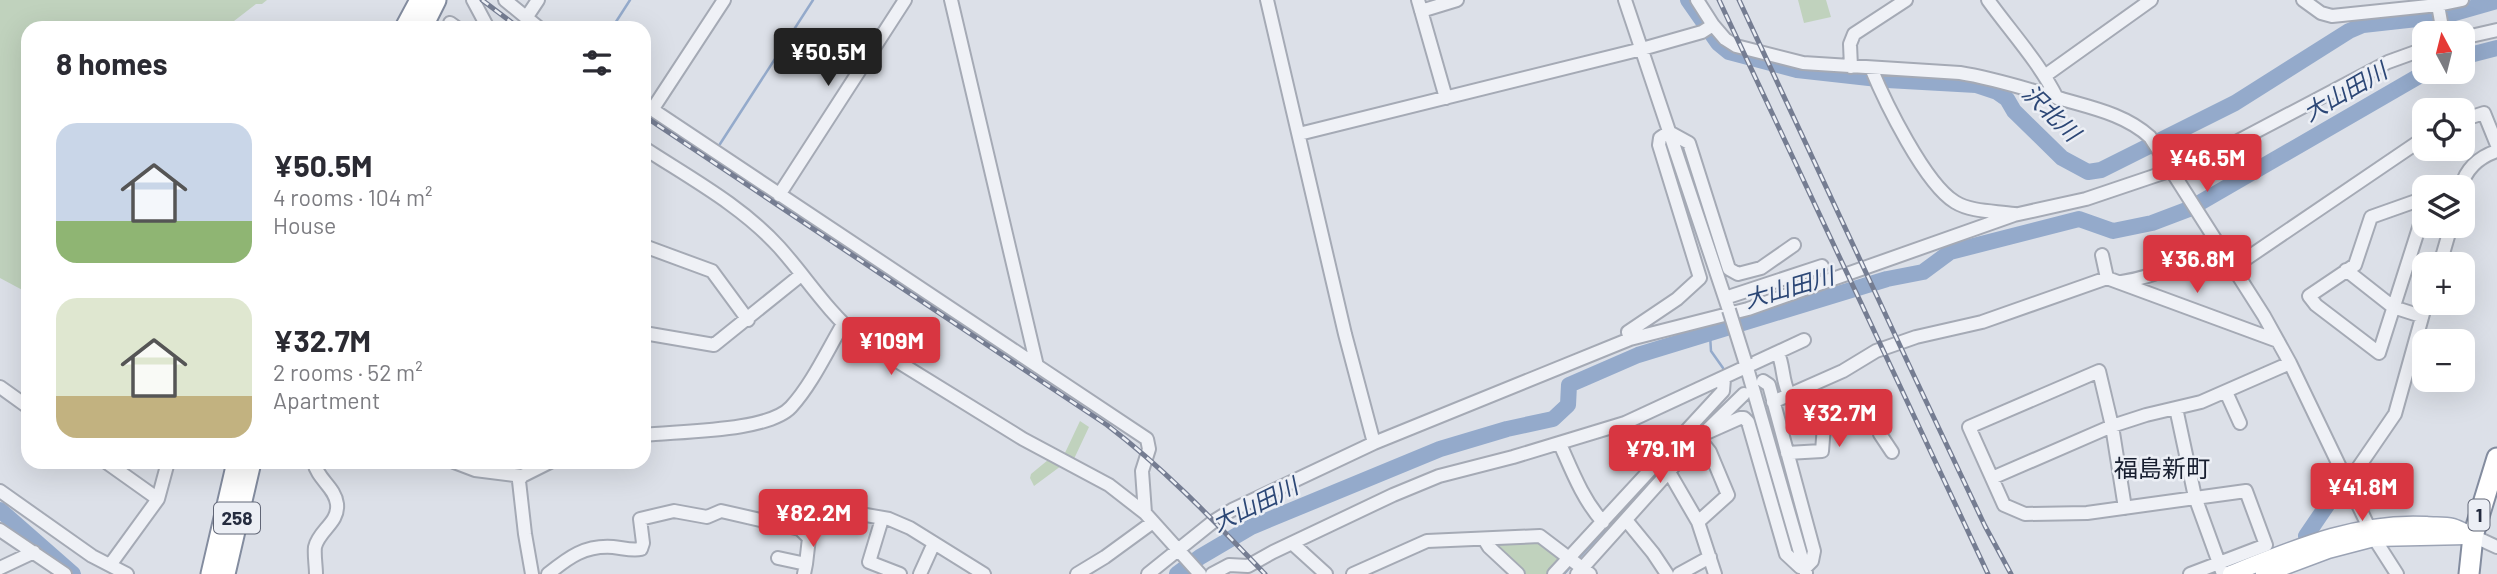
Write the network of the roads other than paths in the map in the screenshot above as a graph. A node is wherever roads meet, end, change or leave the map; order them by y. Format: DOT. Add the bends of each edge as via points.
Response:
graph roads {
  1 [pos="420,0"];
  2 [pos="436,0"];
  3 [pos="473,0"];
  4 [pos="505,0"];
  5 [pos="538,0"];
  6 [pos="723,0"];
  7 [pos="905,0"];
  8 [pos="951,0"];
  9 [pos="1267,0"];
  10 [pos="1457,0"];
  11 [pos="1625,0"];
  12 [pos="1698,0"];
  13 [pos="1906,0"];
  14 [pos="1989,0"];
  15 [pos="2151,0"];
  16 [pos="2303,0"];
  17 [pos="2462,0"];
  18 [pos="1420,5"];
  19 [pos="526,18"];
  20 [pos="2440,18"];
  21 [pos="409,21"];
  22 [pos="426,21"];
  23 [pos="484,21"];
  24 [pos="530,21"];
  25 [pos="1709,28"];
  26 [pos="2497,30"];
  27 [pos="2475,35"];
  28 [pos="1642,49"];
  29 [pos="2412,53"];
  30 [pos="1851,66"];
  31 [pos="2046,75"];
  32 [pos="1874,76"];
  33 [pos="2057,97"];
  34 [pos="1446,98"];
  35 [pos="651,103"];
  36 [pos="651,109"];
  37 [pos="2475,116"];
  38 [pos="1669,132"];
  39 [pos="1299,134"];
  40 [pos="2497,145"];
  41 [pos="2412,146"];
  42 [pos="2497,151"];
  43 [pos="651,153"];
  44 [pos="2172,170"];
  45 [pos="2467,175"];
  46 [pos="779,195"];
  47 [pos="2412,202"];
  48 [pos="2014,215"];
  49 [pos="2213,236"];
  50 [pos="2415,238"];
  51 [pos="1794,245"];
  52 [pos="651,249"];
  53 [pos="2102,255"];
  54 [pos="1822,267"];
  55 [pos="2234,267"];
  56 [pos="2346,270"];
  57 [pos="802,275"];
  58 [pos="2107,278"];
  59 [pos="2122,282"];
  60 [pos="1727,304"];
  61 [pos="2393,307"];
  62 [pos="2421,316"];
  63 [pos="748,320"];
  64 [pos="843,324"];
  65 [pos="651,334"];
  66 [pos="1630,339"];
  67 [pos="1804,340"];
  68 [pos="2278,341"];
  69 [pos="1778,353"];
  70 [pos="1746,363"];
  71 [pos="2290,363"];
  72 [pos="1037,366"];
  73 [pos="1724,379"];
  74 [pos="1763,381"];
  75 [pos="0,387"];
  76 [pos="2226,393"];
  77 [pos="1744,394"];
  78 [pos="1789,394"];
  79 [pos="21,402"];
  80 [pos="1773,402"];
  81 [pos="2176,408"];
  82 [pos="2240,423"];
  83 [pos="2112,426"];
  84 [pos="1689,429"];
  85 [pos="651,434"];
  86 [pos="1702,436"];
  87 [pos="1374,443"];
  88 [pos="1560,443"];
  89 [pos="1892,452"];
  90 [pos="1787,453"];
  91 [pos="2497,458"];
  92 [pos="116,469"];
  93 [pos="166,469"];
  94 [pos="235,469"];
  95 [pos="249,469"];
  96 [pos="317,469"];
  97 [pos="472,469"];
  98 [pos="536,469"];
  99 [pos="1669,472"];
  100 [pos="522,476"];
  101 [pos="1992,478"];
  102 [pos="2347,484"];
  103 [pos="0,491"];
  104 [pos="2195,498"];
  105 [pos="158,499"];
  106 [pos="2125,508"];
  107 [pos="838,510"];
  108 [pos="1149,517"];
  109 [pos="882,519"];
  110 [pos="1626,520"];
  111 [pos="1603,522"];
  112 [pos="1698,522"];
  113 [pos="0,530"];
  114 [pos="2372,533"];
  115 [pos="2473,536"];
  116 [pos="1484,539"];
  117 [pos="934,544"];
  118 [pos="1293,544"];
  119 [pos="2497,547"];
  120 [pos="34,552"];
  121 [pos="1180,552"];
  122 [pos="778,558"];
  123 [pos="1710,558"];
  124 [pos="110,565"];
  125 [pos="1578,566"];
  126 [pos="0,568"];
  127 [pos="2221,568"];
  128 [pos="805,569"];
  129 [pos="1806,571"];
  130 [pos="1199,572"];
  131 [pos="65,574"];
  132 [pos="127,574"];
  133 [pos="211,574"];
  134 [pos="225,574"];
  135 [pos="316,574"];
  136 [pos="533,574"];
  137 [pos="548,574"];
  138 [pos="900,574"];
  139 [pos="920,574"];
  140 [pos="984,574"];
  141 [pos="1077,574"];
  142 [pos="1148,574"];
  143 [pos="1212,574"];
  144 [pos="1326,574"];
  145 [pos="1353,574"];
  146 [pos="1518,574"];
  147 [pos="1554,574"];
  148 [pos="1667,574"];
  149 [pos="1679,574"];
  150 [pos="1714,574"];
  151 [pos="2190,574"];
  152 [pos="2231,574"];
  153 [pos="2264,574"];
  154 [pos="2397,574"];
  155 [pos="2469,574"];
  1 -- 21 [label="highway"];
  2 -- 22 [label="highway"];
  3 -- 23 [label="street"];
  4 -- 19 [label="street"];
  5 -- 19 [label="street"];
  6 -- 35 [label="street"];
  7 -- 46 [label="street"];
  8 -- 72 [label="street"];
  9 -- 39 [label="street"];
  10 -- 18 [label="street"];
  11 -- 28 [label="street"];
  12 -- 25 [label="street"];
  13 -- 30 [label="street" via="1854,34"];
  14 -- 31 [label="street"];
  15 -- 31 [label="street"];
  16 -- 20 [label="street" via="2332,16"];
  17 -- 20 [label="street"];
  18 -- 34 [label="street"];
  19 -- 24 [label="street"];
  25 -- 28 [label="street"];
  25 -- 30 [label="street" via="1736,46 1803,62"];
  26 -- 27 [label="street"];
  28 -- 34 [label="street"];
  28 -- 38 [label="street"];
  29 -- 44 [label="street"];
  30 -- 32 [label="street"];
  31 -- 33 [label="street"];
  32 -- 33 [label="street" via="1960,73"];
  32 -- 48 [label="street" via="1940,191 1969,208"];
  33 -- 44 [label="street" via="2141,129"];
  34 -- 39 [label="street"];
  36 -- 46 [label="street"];
  37 -- 40 [label="street" via="2484,113"];
  38 -- 51 [label="street" via="1689,143 1729,269 1738,274 1761,268"];
  38 -- 60 [label="street"];
  38 -- 66 [label="street" via="1659,145 1700,278 1628,332"];
  39 -- 87 [label="street"];
  41 -- 55 [label="street"];
  42 -- 45 [label="street" via="2477,161"];
  43 -- 57 [label="street" via="753,221"];
  44 -- 48 [label="street" via="2086,199"];
  44 -- 49 [label="street"];
  46 -- 72 [label="street"];
  47 -- 56 [label="street" via="2371,216 2355,265"];
  48 -- 66 [label="street" via="1748,309"];
  49 -- 55 [label="street"];
  49 -- 59 [label="street" via="2159,275"];
  50 -- 61 [label="street"];
  52 -- 63 [label="street" via="712,271"];
  53 -- 58 [label="street"];
  54 -- 60 [label="street"];
  55 -- 68 [label="street"];
  56 -- 61 [label="street"];
  56 -- 61 [label="street" via="2309,296 2379,353"];
  57 -- 63 [label="street"];
  57 -- 64 [label="street"];
  58 -- 59 [label="street"];
  58 -- 78 [label="street" via="1982,322 1876,351"];
  59 -- 68 [label="street"];
  60 -- 70 [label="street, bridge"];
  61 -- 62 [label="street"];
  62 -- 102 [label="street" via="2395,414"];
  63 -- 65 [label="street" via="714,345"];
  64 -- 85 [label="street" via="801,395 771,421"];
  64 -- 108 [label="street" via="891,359 1023,439 1109,485"];
  66 -- 87 [label="street"];
  67 -- 69 [label="street"];
  68 -- 71 [label="street"];
  69 -- 70 [label="street"];
  69 -- 78 [label="street"];
  70 -- 73 [label="street"];
  70 -- 129 [label="street"];
  71 -- 76 [label="street"];
  71 -- 102 [label="street"];
  72 -- 108 [label="street" via="1147,439 1149,449 1142,471"];
  73 -- 84 [label="street" via="1723,391"];
  73 -- 88 [label="street" via="1625,423"];
  74 -- 80 [label="street" via="1769,385"];
  75 -- 79 [label="street"];
  76 -- 81 [label="street"];
  76 -- 82 [label="street"];
  77 -- 86 [label="street"];
  78 -- 80 [label="street"];
  80 -- 90 [label="street"];
  81 -- 83 [label="street"];
  81 -- 104 [label="street"];
  83 -- 101 [label="street"];
  83 -- 101 [label="street" via="2099,371 1969,427"];
  83 -- 106 [label="street"];
  84 -- 86 [label="street"];
  84 -- 111 [label="street"];
  86 -- 99 [label="street"];
  86 -- 112 [label="street" via="1728,495"];
  86 -- 129 [label="street" via="1740,418 1748,422 1786,554"];
  87 -- 121 [label="street" via="1232,510"];
  88 -- 111 [label="street"];
  88 -- 118 [label="street" via="1439,476"];
  89 -- 90 [label="street" via="1880,434 1877,417 1824,426 1822,451"];
  90 -- 129 [label="street" via="1814,551"];
  91 -- 115 [label="highway, 1"];
  92 -- 105 [label="street"];
  93 -- 105 [label="street"];
  94 -- 133 [label="highway, 258"];
  95 -- 134 [label="highway, 258"];
  96 -- 135 [label="street" via="335,494 338,511 315,545"];
  97 -- 100 [label="street"];
  98 -- 100 [label="street"];
  99 -- 110 [label="street"];
  99 -- 112 [label="street"];
  100 -- 136 [label="street" via="522,508"];
  101 -- 106 [label="street" via="2004,505 2025,514"];
  102 -- 114 [label="street"];
  103 -- 124 [label="street"];
  104 -- 106 [label="street"];
  104 -- 127 [label="street"];
  104 -- 127 [label="street" via="2246,491 2266,545"];
  105 -- 124 [label="street"];
  107 -- 109 [label="street"];
  108 -- 121 [label="street"];
  108 -- 141 [label="street" via="1105,557"];
  109 -- 117 [label="street" via="910,528"];
  109 -- 138 [label="street" via="869,562"];
  110 -- 125 [label="street"];
  110 -- 148 [label="street"];
  111 -- 125 [label="street"];
  112 -- 123 [label="street"];
  113 -- 120 [label="street"];
  114 -- 115 [label="main road"];
  114 -- 152 [label="main road" via="2336,536"];
  114 -- 153 [label="main road"];
  114 -- 154 [label="street"];
  115 -- 119 [label="street"];
  115 -- 155 [label="highway, 1"];
  116 -- 125 [label="street" via="1540,536"];
  116 -- 145 [label="street" via="1418,543"];
  116 -- 146 [label="street"];
  117 -- 139 [label="street"];
  117 -- 140 [label="street"];
  118 -- 143 [label="street" via="1248,566 1229,565"];
  118 -- 144 [label="street"];
  120 -- 126 [label="street"];
  120 -- 131 [label="street"];
  121 -- 130 [label="street"];
  121 -- 142 [label="street"];
  122 -- 128 [label="street"];
  123 -- 149 [label="street"];
  123 -- 150 [label="street"];
  124 -- 132 [label="street"];
  125 -- 147 [label="street"];
  127 -- 151 [label="street"];
  128 -- 137 [label="street" via="809,538 800,529 720,511 707,517 681,510 640,519 641,549 592,547"];
}
